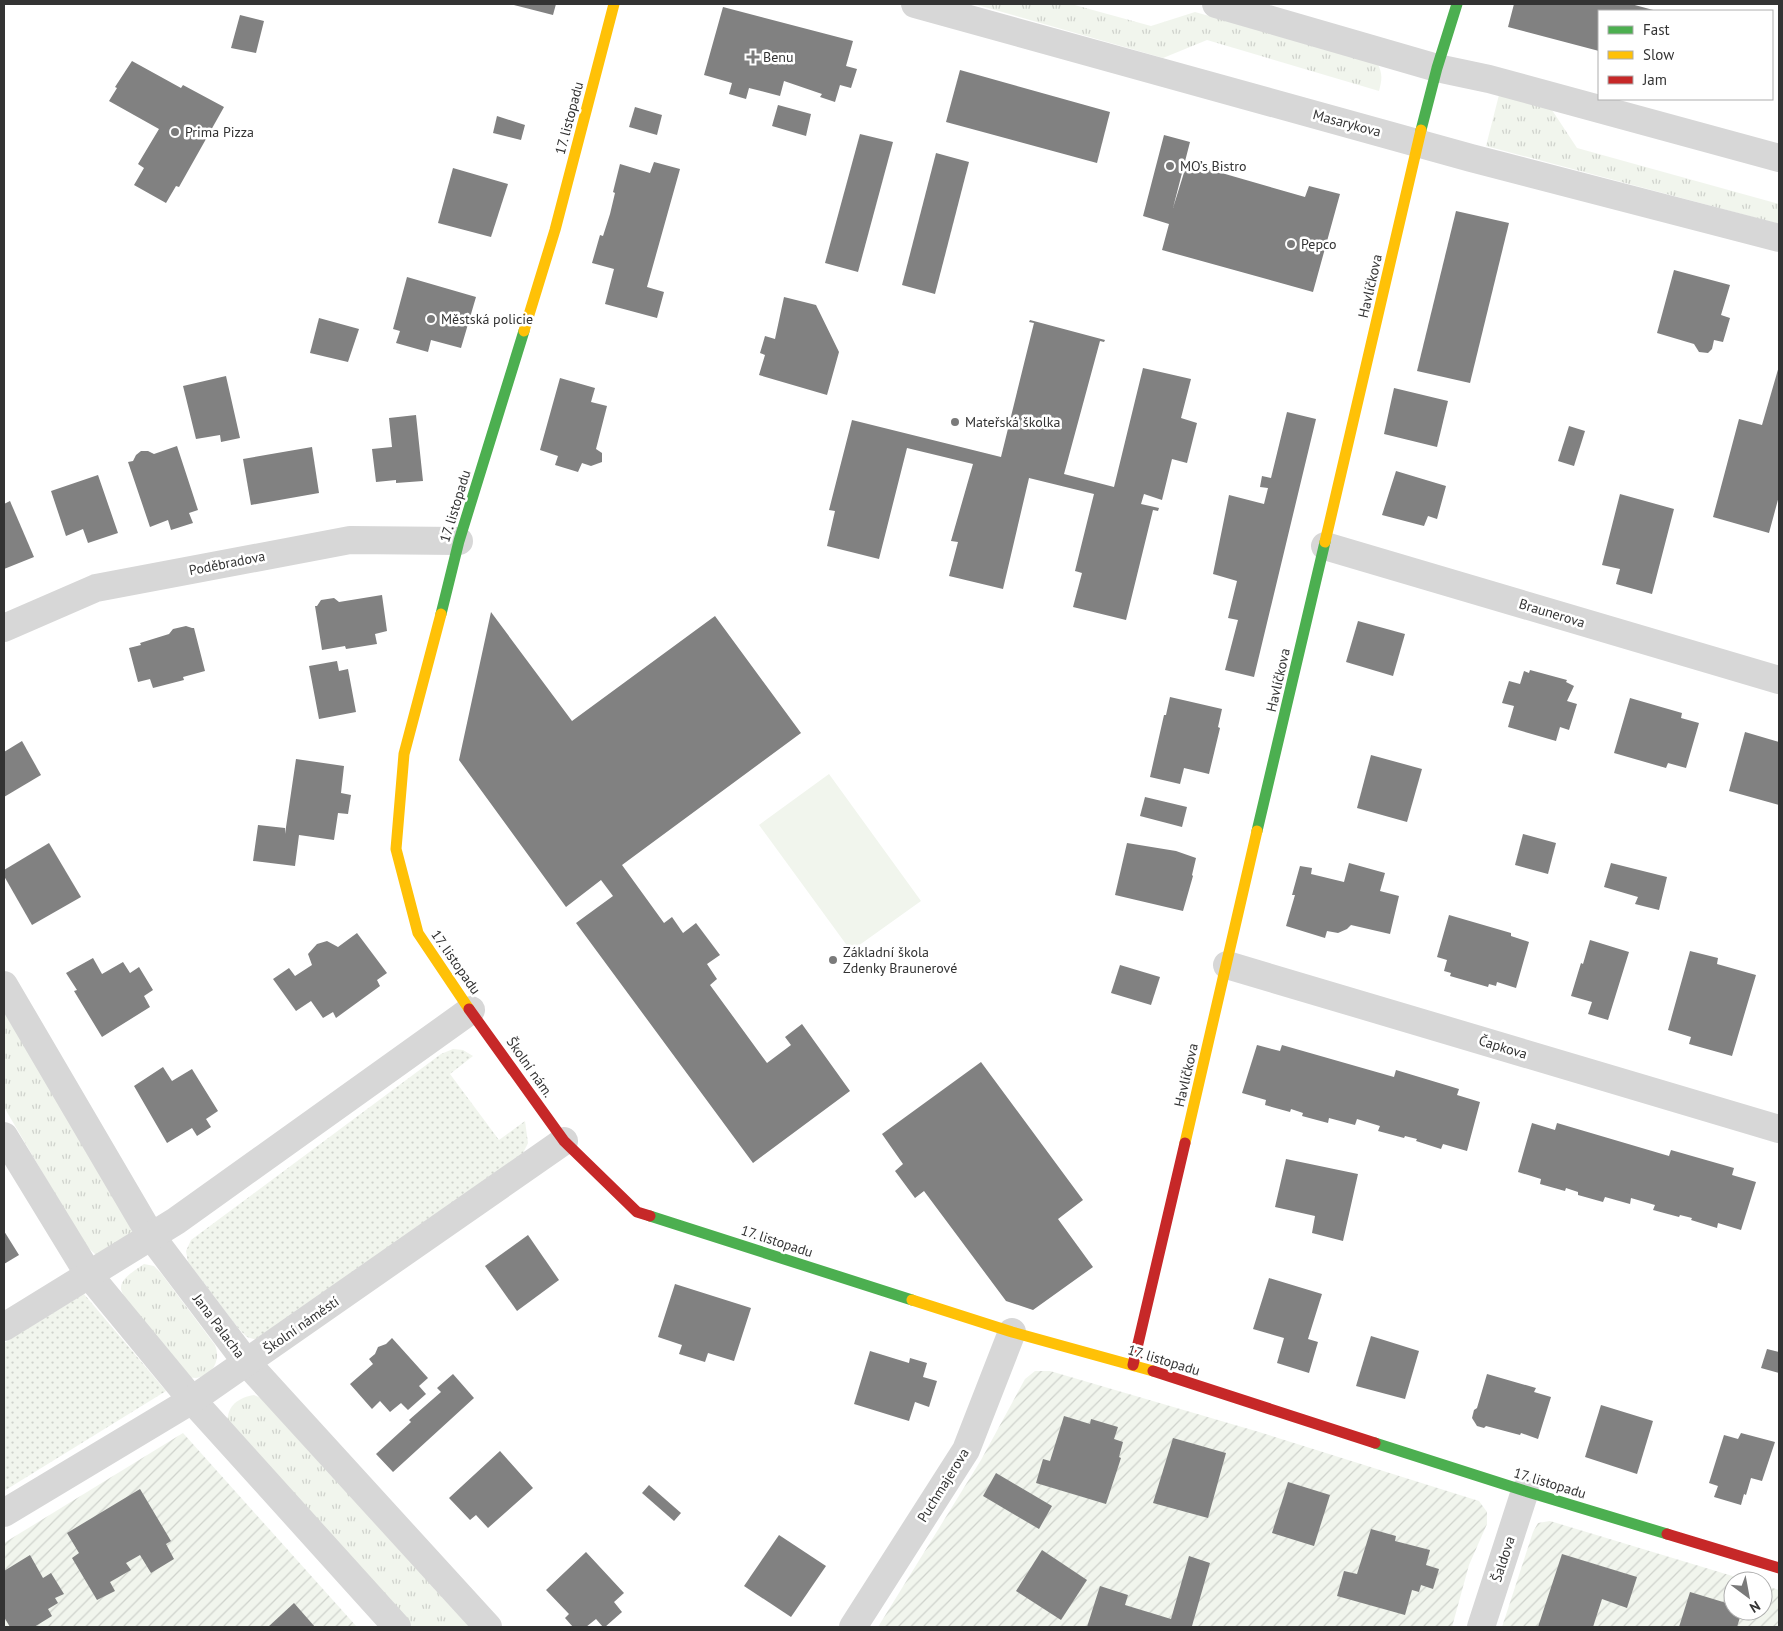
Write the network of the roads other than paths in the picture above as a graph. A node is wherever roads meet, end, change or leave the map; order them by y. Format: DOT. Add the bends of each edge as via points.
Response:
graph roads {
  1 [pos="614,4"];
  2 [pos="915,4"];
  3 [pos="1216,4"];
  4 [pos="1457,4"];
  5 [pos="1437,68"];
  6 [pos="1418,142"];
  7 [pos="1779,158"];
  8 [pos="1779,238"];
  9 [pos="459,541"];
  10 [pos="1325,546"];
  11 [pos="4,628"];
  12 [pos="1779,680"];
  13 [pos="1227,965"];
  14 [pos="4,984"];
  15 [pos="471,1010"];
  16 [pos="1779,1129"];
  17 [pos="4,1136"];
  18 [pos="564,1141"];
  19 [pos="151,1236"];
  20 [pos="89,1275"];
  21 [pos="4,1327"];
  22 [pos="1012,1332"];
  23 [pos="247,1363"];
  24 [pos="1133,1365"];
  25 [pos="192,1400"];
  26 [pos="1525,1491"];
  27 [pos="4,1513"];
  28 [pos="1779,1568"];
  29 [pos="397,1627"];
  30 [pos="488,1627"];
  31 [pos="853,1627"];
  32 [pos="1482,1627"];
  1 -- 9 [label="street, 17. listopadu" via="554,230"];
  2 -- 6 [label="street, Masarykova"];
  3 -- 5 [label="street"];
  4 -- 5 [label="street, Havlíčkova"];
  5 -- 6 [label="street, Havlíčkova"];
  5 -- 7 [label="street" via="1490,79"];
  6 -- 8 [label="street, Masarykova"];
  6 -- 10 [label="street, Havlíčkova"];
  9 -- 11 [label="street, Poděbradova" via="350,540 96,588"];
  9 -- 15 [label="street, 17. listopadu" via="404,754 396,849 418,933"];
  10 -- 12 [label="street, Braunerova"];
  10 -- 13 [label="street, Havlíčkova"];
  13 -- 16 [label="street, Čapkova"];
  13 -- 24 [label="street, Havlíčkova"];
  14 -- 19 [label="street, Jana Palacha"];
  15 -- 18 [label="street, Školní nám."];
  15 -- 19 [label="street"];
  17 -- 20 [label="street"];
  18 -- 22 [label="street, 17. listopadu" via="636,1212"];
  18 -- 23 [label="street, Školní náměstí"];
  19 -- 20 [label="street"];
  19 -- 23 [label="street, Jana Palacha"];
  20 -- 21 [label="street"];
  20 -- 25 [label="street"];
  22 -- 24 [label="street, 17. listopadu"];
  22 -- 31 [label="street, Puchmajerova" via="966,1450"];
  23 -- 25 [label="street, Školní náměstí"];
  23 -- 30 [label="street, Jana Palacha"];
  24 -- 26 [label="street, 17. listopadu"];
  25 -- 27 [label="street, Školní náměstí"];
  25 -- 29 [label="street"];
  26 -- 28 [label="street, 17. listopadu"];
  26 -- 32 [label="street, Šaldova"];
}
